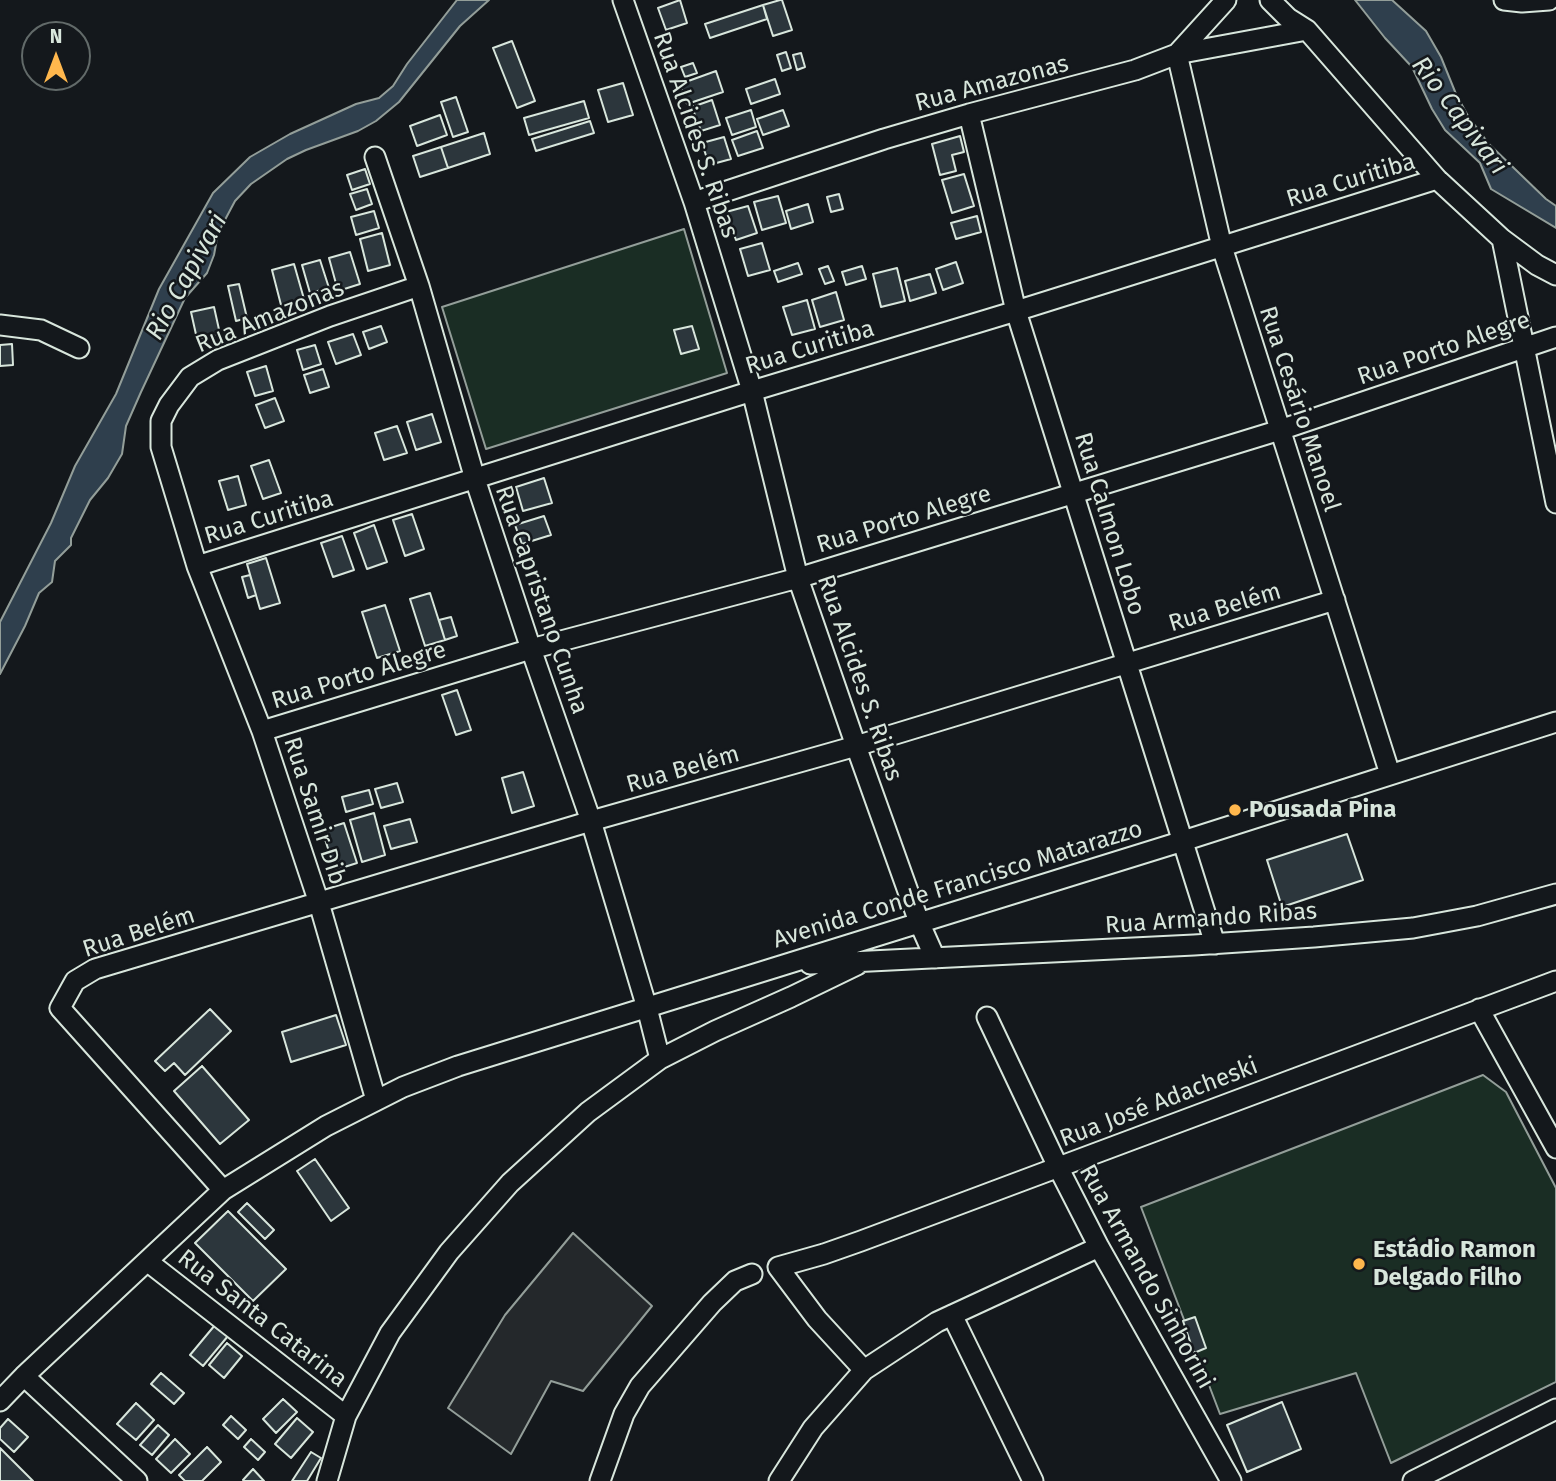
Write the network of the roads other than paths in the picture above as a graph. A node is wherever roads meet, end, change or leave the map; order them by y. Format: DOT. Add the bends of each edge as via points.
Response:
graph roads {
  1 [pos="1226,0"];
  2 [pos="1270,0"];
  3 [pos="1506,0"];
  4 [pos="1549,0"];
  5 [pos="624,3"];
  6 [pos="1307,30"];
  7 [pos="1177,54"];
  8 [pos="969,114"];
  9 [pos="375,157"];
  10 [pos="1437,179"];
  11 [pos="694,202"];
  12 [pos="1502,239"];
  13 [pos="1222,247"];
  14 [pos="1556,275"];
  15 [pos="419,286"];
  16 [pos="1016,311"];
  17 [pos="0,326"];
  18 [pos="1556,337"];
  19 [pos="79,348"];
  20 [pos="1524,348"];
  21 [pos="752,391"];
  22 [pos="161,421"];
  23 [pos="1280,430"];
  24 [pos="475,479"];
  25 [pos="1074,494"];
  26 [pos="1556,503"];
  27 [pos="197,566"];
  28 [pos="798,578"];
  29 [pos="1335,600"];
  30 [pos="531,649"];
  31 [pos="1127,664"];
  32 [pos="1556,722"];
  33 [pos="262,731"];
  34 [pos="856,747"];
  35 [pos="1390,775"];
  36 [pos="591,821"];
  37 [pos="1183,841"];
  38 [pos="1556,894"];
  39 [pos="319,903"];
  40 [pos="919,922"];
  41 [pos="1215,944"];
  42 [pos="935,958"];
  43 [pos="864,962"];
  44 [pos="781,966"];
  45 [pos="1556,981"];
  46 [pos="647,1008"];
  47 [pos="1479,1009"];
  48 [pos="987,1017"];
  49 [pos="660,1059"];
  50 [pos="376,1100"];
  51 [pos="1556,1148"];
  52 [pos="1058,1167"];
  53 [pos="223,1190"];
  54 [pos="1099,1247"];
  55 [pos="147,1261"];
  56 [pos="752,1274"];
  57 [pos="952,1315"];
  58 [pos="864,1370"];
  59 [pos="24,1377"];
  60 [pos="0,1401"];
  61 [pos="1556,1409"];
  62 [pos="346,1416"];
  63 [pos="788,1476"];
  64 [pos="137,1481"];
  65 [pos="327,1481"];
  66 [pos="600,1481"];
  67 [pos="1034,1481"];
  68 [pos="1231,1481"];
  69 [pos="1413,1481"];
  1 -- 7 [label="street"];
  2 -- 6 [label="street"];
  3 -- 4 [label="street"];
  5 -- 11 [label="street, Rua Alcides S. Ribas"];
  6 -- 7 [label="street, Rua Amazonas"];
  6 -- 10 [label="street"];
  7 -- 8 [label="street, Rua Amazonas" via="1135,70"];
  7 -- 13 [label="street, Rua Cesário Manoel"];
  8 -- 11 [label="street, Rua Amazonas"];
  8 -- 16 [label="street, Rua Calmon Lobo"];
  9 -- 15 [label="street, Rua Capristano Cunha"];
  10 -- 12 [label="street"];
  10 -- 13 [label="street, Rua Curitiba"];
  11 -- 21 [label="street, Rua Alcides S. Ribas"];
  12 -- 14 [label="street"];
  12 -- 20 [label="street"];
  13 -- 16 [label="street, Rua Curitiba"];
  13 -- 23 [label="street, Rua Cesário Manoel"];
  15 -- 22 [label="street, Rua Amazonas" via="218,360 190,377"];
  15 -- 24 [label="street, Rua Capristano Cunha"];
  16 -- 21 [label="street, Rua Curitiba"];
  16 -- 25 [label="street, Rua Calmon Lobo"];
  17 -- 19 [label="street" via="41,330"];
  18 -- 20 [label="street, Rua Porto Alegre"];
  20 -- 23 [label="street, Rua Porto Alegre"];
  20 -- 26 [label="street"];
  21 -- 24 [label="street, Rua Curitiba"];
  21 -- 28 [label="street, Rua Alcides S. Ribas"];
  22 -- 27 [label="street, Rua Samir Dib" via="161,447"];
  23 -- 25 [label="street, Rua Porto Alegre"];
  23 -- 29 [label="street, Rua Cesário Manoel"];
  24 -- 27 [label="street, Rua Curitiba"];
  24 -- 30 [label="street, Rua Capristano Cunha"];
  25 -- 28 [label="street, Rua Porto Alegre"];
  25 -- 31 [label="street, Rua Calmon Lobo"];
  27 -- 33 [label="street, Rua Samir Dib"];
  28 -- 30 [label="street, Rua Porto Alegre"];
  28 -- 34 [label="street, Rua Alcides S. Ribas"];
  29 -- 31 [label="street, Rua Belém"];
  29 -- 35 [label="street, Rua Cesário Manoel"];
  30 -- 33 [label="street, Rua Porto Alegre"];
  30 -- 36 [label="street, Rua Capristano Cunha"];
  31 -- 34 [label="street, Rua Belém"];
  31 -- 37 [label="street, Rua Calmon Lobo"];
  32 -- 35 [label="street, Avenida Conde Francisco Matarazzo"];
  33 -- 39 [label="street, Rua Samir Dib"];
  34 -- 36 [label="street, Rua Belém"];
  34 -- 40 [label="street, Rua Alcides S. Ribas"];
  35 -- 37 [label="street, Avenida Conde Francisco Matarazzo"];
  36 -- 39 [label="street, Rua Belém"];
  36 -- 46 [label="street, Rua Capristano Cunha"];
  37 -- 40 [label="street, Avenida Conde Francisco Matarazzo"];
  37 -- 41 [label="street, Rua Calmon Lobo"];
  38 -- 41 [label="street, Rua Armando Ribas" via="1413,928"];
  39 -- 50 [label="street, Rua Samir Dib"];
  39 -- 53 [label="street, Rua Belém" via="95,969 75,981 60,1008"];
  40 -- 42 [label="street, Rua Alcides S. Ribas"];
  40 -- 44 [label="street, Avenida Conde Francisco Matarazzo"];
  41 -- 42 [label="street, Rua Armando Ribas"];
  42 -- 43 [label="street, Rua Armando Ribas"];
  43 -- 44 [label="street, Rua Armando Ribas"];
  43 -- 49 [label="street, Rua Armando Ribas"];
  44 -- 46 [label="street, Avenida Conde Francisco Matarazzo"];
  45 -- 47 [label="street, Rua José Adacheski"];
  46 -- 49 [label="street, Rua Capristano Cunha"];
  46 -- 50 [label="street, Avenida Conde Francisco Matarazzo" via="458,1066"];
  47 -- 51 [label="street"];
  47 -- 52 [label="street, Rua José Adacheski"];
  48 -- 52 [label="street, Rua Armando Sinhorini"];
  49 -- 62 [label="street, Rua Armando Ribas" via="578,1121 510,1183 458,1242 390,1333"];
  50 -- 53 [label="street, Avenida Conde Francisco Matarazzo"];
  52 -- 54 [label="street, Rua Armando Sinhorini"];
  52 -- 58 [label="street, Rua José Adacheski" via="778,1267"];
  53 -- 55 [label="street, Avenida Conde Francisco Matarazzo"];
  54 -- 57 [label="street"];
  54 -- 68 [label="street, Rua Armando Sinhorini"];
  55 -- 59 [label="street, Avenida Conde Francisco Matarazzo"];
  55 -- 62 [label="street, Rua Santa Catarina"];
  56 -- 66 [label="street" via="735,1281 712,1303 640,1386 624,1414"];
  57 -- 58 [label="street"];
  57 -- 67 [label="street"];
  58 -- 63 [label="street" via="813,1428"];
  59 -- 60 [label="street, Avenida Conde Francisco Matarazzo"];
  59 -- 64 [label="street"];
  61 -- 69 [label="street"];
  62 -- 65 [label="street, Rua Armando Ribas"];
}
